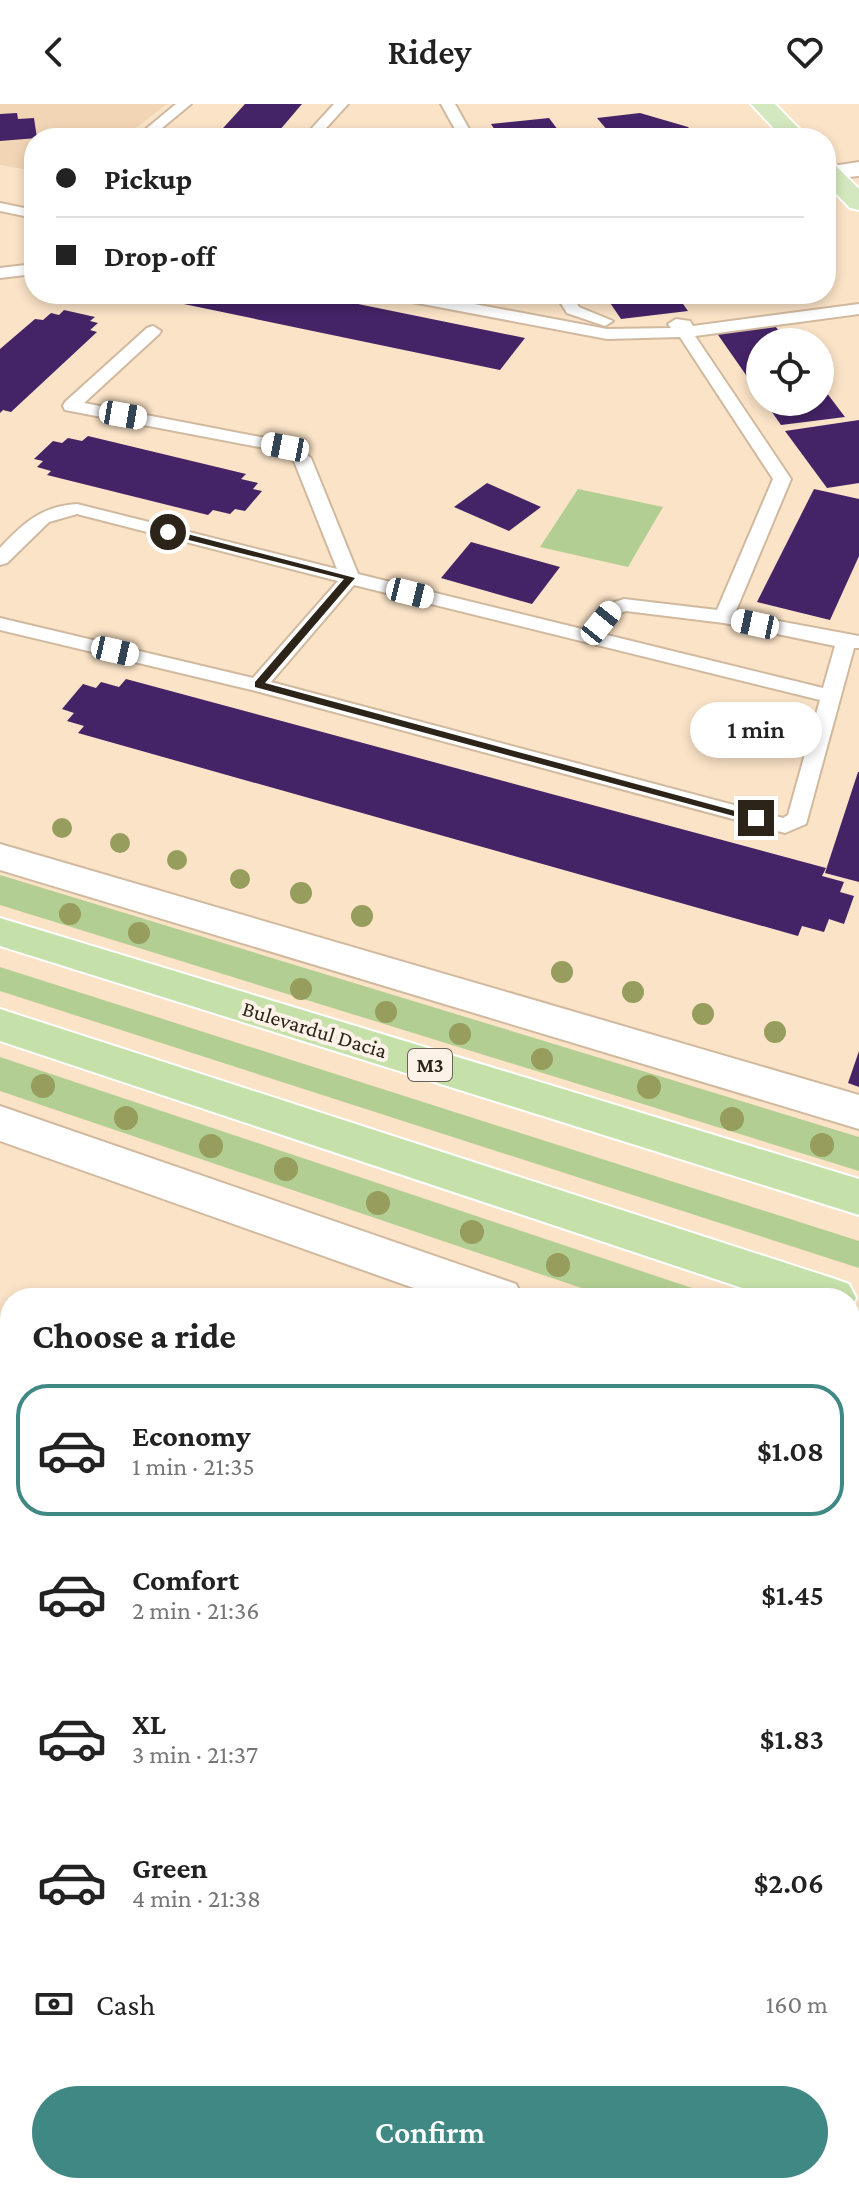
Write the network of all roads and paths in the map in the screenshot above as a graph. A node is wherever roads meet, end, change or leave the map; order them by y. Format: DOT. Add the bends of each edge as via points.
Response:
graph roads {
  1 [pos="184,104"];
  2 [pos="341,104"];
  3 [pos="448,104"];
  4 [pos="762,104"];
  5 [pos="154,128"];
  6 [pos="319,128"];
  7 [pos="461,128"];
  8 [pos="786,128"];
  9 [pos="859,169"];
  10 [pos="836,170"];
  11 [pos="836,179"];
  12 [pos="859,203"];
  13 [pos="0,207"];
  14 [pos="24,212"];
  15 [pos="24,270"];
  16 [pos="0,273"];
  17 [pos="449,304"];
  18 [pos="569,304"];
  19 [pos="859,309"];
  20 [pos="153,331"];
  21 [pos="686,332"];
  22 [pos="0,559"];
  23 [pos="350,578"];
  24 [pos="724,617"];
  25 [pos="0,624"];
  26 [pos="590,637"];
  27 [pos="853,642"];
  28 [pos="258,685"];
  29 [pos="831,696"];
  30 [pos="0,857"];
  31 [pos="0,932"];
  32 [pos="0,1025"];
  33 [pos="859,1112"];
  34 [pos="0,1123"];
  35 [pos="859,1197"];
  36 [pos="467,1288"];
  37 [pos="802,1288"];
  1 -- 5 [label="lane"];
  2 -- 6 [label="lane"];
  3 -- 7 [label="lane"];
  4 -- 8 [label="main road"];
  9 -- 10 [label="street"];
  11 -- 12 [label="main road"];
  13 -- 14 [label="lane"];
  15 -- 16 [label="lane"];
  17 -- 21 [label="lane" via="607,334"];
  18 -- 21 [label="lane" via="593,319 684,324"];
  19 -- 21 [label="lane"];
  20 -- 23 [label="lane" via="71,406 295,452 302,458"];
  21 -- 24 [label="lane" via="782,479"];
  22 -- 23 [label="lane" via="48,513 77,509"];
  23 -- 26 [label="lane"];
  23 -- 28 [label="lane"];
  24 -- 26 [label="lane" via="624,605 613,609"];
  24 -- 27 [label="lane"];
  25 -- 28 [label="lane"];
  26 -- 29 [label="lane"];
  27 -- 29 [label="lane"];
  28 -- 29 [label="lane" via="785,826 798,819"];
  30 -- 33 [label="street"];
  31 -- 35 [label="highway, Bulevardul Dacia / M3"];
  32 -- 37 [label="highway"];
  34 -- 36 [label="street"];
}
